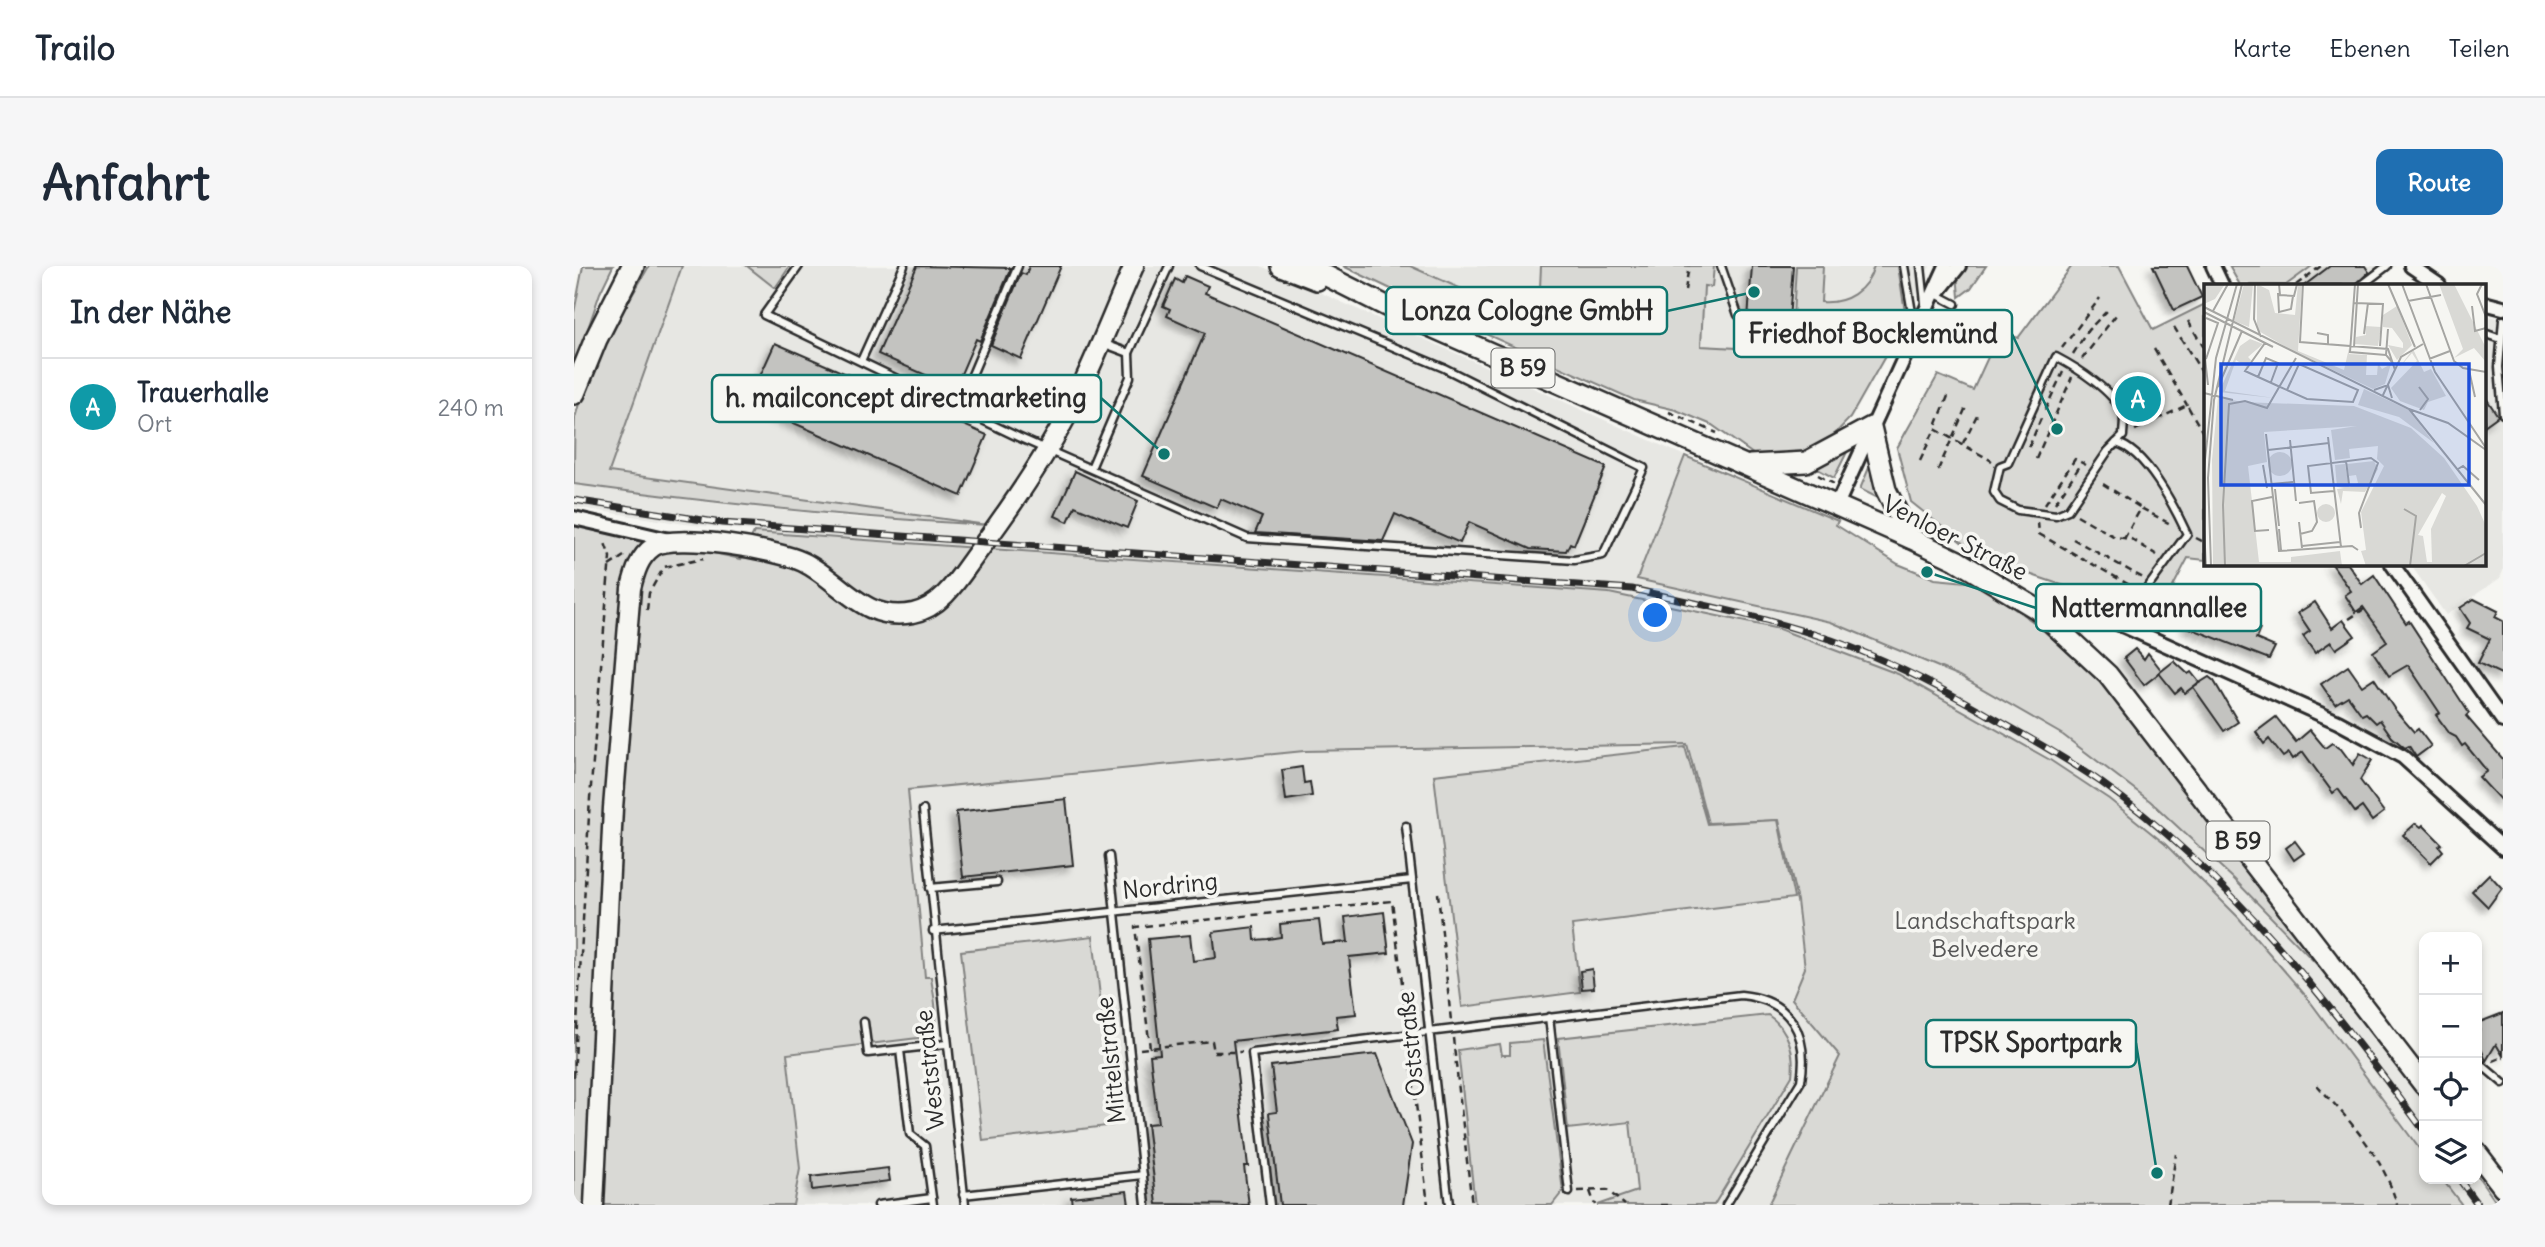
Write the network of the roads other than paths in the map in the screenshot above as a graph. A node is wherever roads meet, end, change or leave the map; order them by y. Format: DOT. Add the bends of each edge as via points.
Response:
graph roads {
  1 [pos="633,266"];
  2 [pos="799,266"];
  3 [pos="904,266"];
  4 [pos="1018,266"];
  5 [pos="1134,266"];
  6 [pos="1169,266"];
  7 [pos="1200,266"];
  8 [pos="1281,266"];
  9 [pos="1307,266"];
  10 [pos="1721,266"];
  11 [pos="1904,266"];
  12 [pos="1922,266"];
  13 [pos="1946,266"];
  14 [pos="1959,266"];
  15 [pos="2213,266"];
  16 [pos="2387,266"];
  17 [pos="2411,266"];
  18 [pos="2222,284"];
  19 [pos="2363,284"];
  20 [pos="2438,284"];
  21 [pos="1936,294"];
  22 [pos="1955,304"];
  23 [pos="2486,304"];
  24 [pos="2503,308"];
  25 [pos="1926,312"];
  26 [pos="1402,314"];
  27 [pos="1738,315"];
  28 [pos="2503,320"];
  29 [pos="1915,335"];
  30 [pos="2501,339"];
  31 [pos="1100,342"];
  32 [pos="1129,353"];
  33 [pos="861,361"];
  34 [pos="574,393"];
  35 [pos="958,408"];
  36 [pos="2503,414"];
  37 [pos="1871,427"];
  38 [pos="2116,443"];
  39 [pos="1049,448"];
  40 [pos="1742,465"];
  41 [pos="1091,467"];
  42 [pos="1836,507"];
  43 [pos="574,518"];
  44 [pos="1910,538"];
  45 [pos="671,541"];
  46 [pos="2393,565"];
  47 [pos="2037,610"];
  48 [pos="2121,624"];
  49 [pos="2503,721"];
  50 [pos="923,810"];
  51 [pos="1406,827"];
  52 [pos="2503,848"];
  53 [pos="1109,856"];
  54 [pos="1412,880"];
  55 [pos="997,882"];
  56 [pos="930,888"];
  57 [pos="1115,911"];
  58 [pos="933,931"];
  59 [pos="1549,1017"];
  60 [pos="864,1022"];
  61 [pos="1429,1030"];
  62 [pos="946,1044"];
  63 [pos="900,1050"];
  64 [pos="2482,1065"];
  65 [pos="2419,1075"];
  66 [pos="2503,1083"];
  67 [pos="2482,1160"];
  68 [pos="1143,1175"];
  69 [pos="2503,1187"];
  70 [pos="1569,1192"];
  71 [pos="963,1195"];
  72 [pos="932,1202"];
  73 [pos="594,1205"];
  74 [pos="878,1205"];
  75 [pos="965,1205"];
  76 [pos="1146,1205"];
  77 [pos="1270,1205"];
  78 [pos="1449,1205"];
  79 [pos="1726,1205"];
  1 -- 34 [label="highway"];
  2 -- 33 [label="lane" via="764,315"];
  3 -- 33 [label="lane"];
  4 -- 35 [label="lane"];
  5 -- 31 [label="street"];
  6 -- 32 [label="lane"];
  7 -- 41 [label="lane" via="1444,368 1644,468 1603,555 1574,560 1247,538"];
  8 -- 26 [label="main road, Venloer Straße / B 59"];
  9 -- 26 [label="main road, Venloer Straße / B 59"];
  10 -- 27 [label="lane"];
  11 -- 29 [label="lane"];
  12 -- 25 [label="lane"];
  13 -- 21 [label="street"];
  14 -- 21 [label="street"];
  15 -- 18 [label="street"];
  16 -- 19 [label="lane"];
  17 -- 20 [label="street"];
  21 -- 22 [label="lane"];
  21 -- 25 [label="street"];
  23 -- 24 [label="street"];
  25 -- 29 [label="street"];
  26 -- 40 [label="main road, Venloer Straße / B 59"];
  28 -- 30 [label="lane"];
  29 -- 37 [label="street"];
  30 -- 36 [label="lane"];
  31 -- 32 [label="lane"];
  31 -- 39 [label="street"];
  32 -- 41 [label="lane" via="1130,377"];
  33 -- 35 [label="lane"];
  35 -- 39 [label="lane"];
  37 -- 40 [label="main road" via="1806,462"];
  37 -- 42 [label="street"];
  37 -- 44 [label="main road" via="1886,490"];
  38 -- 38 [label="lane" via="2068,510 2056,515 2018,510 2000,501 1994,492 2000,466 2008,463 2056,357 2076,367 2124,415 2123,436"];
  38 -- 48 [label="lane" via="2127,445 2138,457 2173,504 2188,534"];
  39 -- 41 [label="lane"];
  39 -- 45 [label="street" via="949,590 916,613 877,613 858,604 805,562 786,555 760,548"];
  40 -- 42 [label="main road, Venloer Straße / B 59"];
  42 -- 44 [label="main road, Venloer Straße / B 59"];
  43 -- 45 [label="street"];
  44 -- 47 [label="main road, Venloer Straße / B 59" via="1956,560"];
  45 -- 73 [label="street" via="646,554 635,570 631,588 613,808"];
  46 -- 49 [label="street"];
  47 -- 48 [label="street" via="2044,602 2055,600"];
  47 -- 65 [label="main road, Venloer Straße / B 59" via="2079,645 2140,712"];
  48 -- 52 [label="street" via="2338,722 2403,757"];
  50 -- 56 [label="lane, Weststraße"];
  51 -- 54 [label="lane, Oststraße"];
  53 -- 57 [label="lane, Mittelstraße"];
  54 -- 57 [label="lane, Nordring"];
  54 -- 61 [label="lane, Oststraße"];
  55 -- 56 [label="lane"];
  56 -- 58 [label="lane, Weststraße"];
  57 -- 58 [label="lane, Nordring"];
  57 -- 68 [label="lane, Mittelstraße"];
  58 -- 62 [label="lane, Weststraße"];
  59 -- 61 [label="lane"];
  59 -- 70 [label="lane"];
  59 -- 79 [label="lane" via="1741,995 1779,1006 1798,1028 1805,1057 1801,1081"];
  60 -- 63 [label="lane" via="868,1054"];
  61 -- 77 [label="lane" via="1252,1052"];
  61 -- 78 [label="lane, Oststraße"];
  62 -- 63 [label="lane"];
  62 -- 71 [label="lane, Weststraße"];
  63 -- 72 [label="lane" via="910,1134 925,1146"];
  64 -- 66 [label="lane"];
  67 -- 69 [label="main road"];
  68 -- 71 [label="lane"];
  68 -- 76 [label="lane, Mittelstraße"];
  71 -- 75 [label="lane, Weststraße"];
  72 -- 74 [label="lane"];
}
